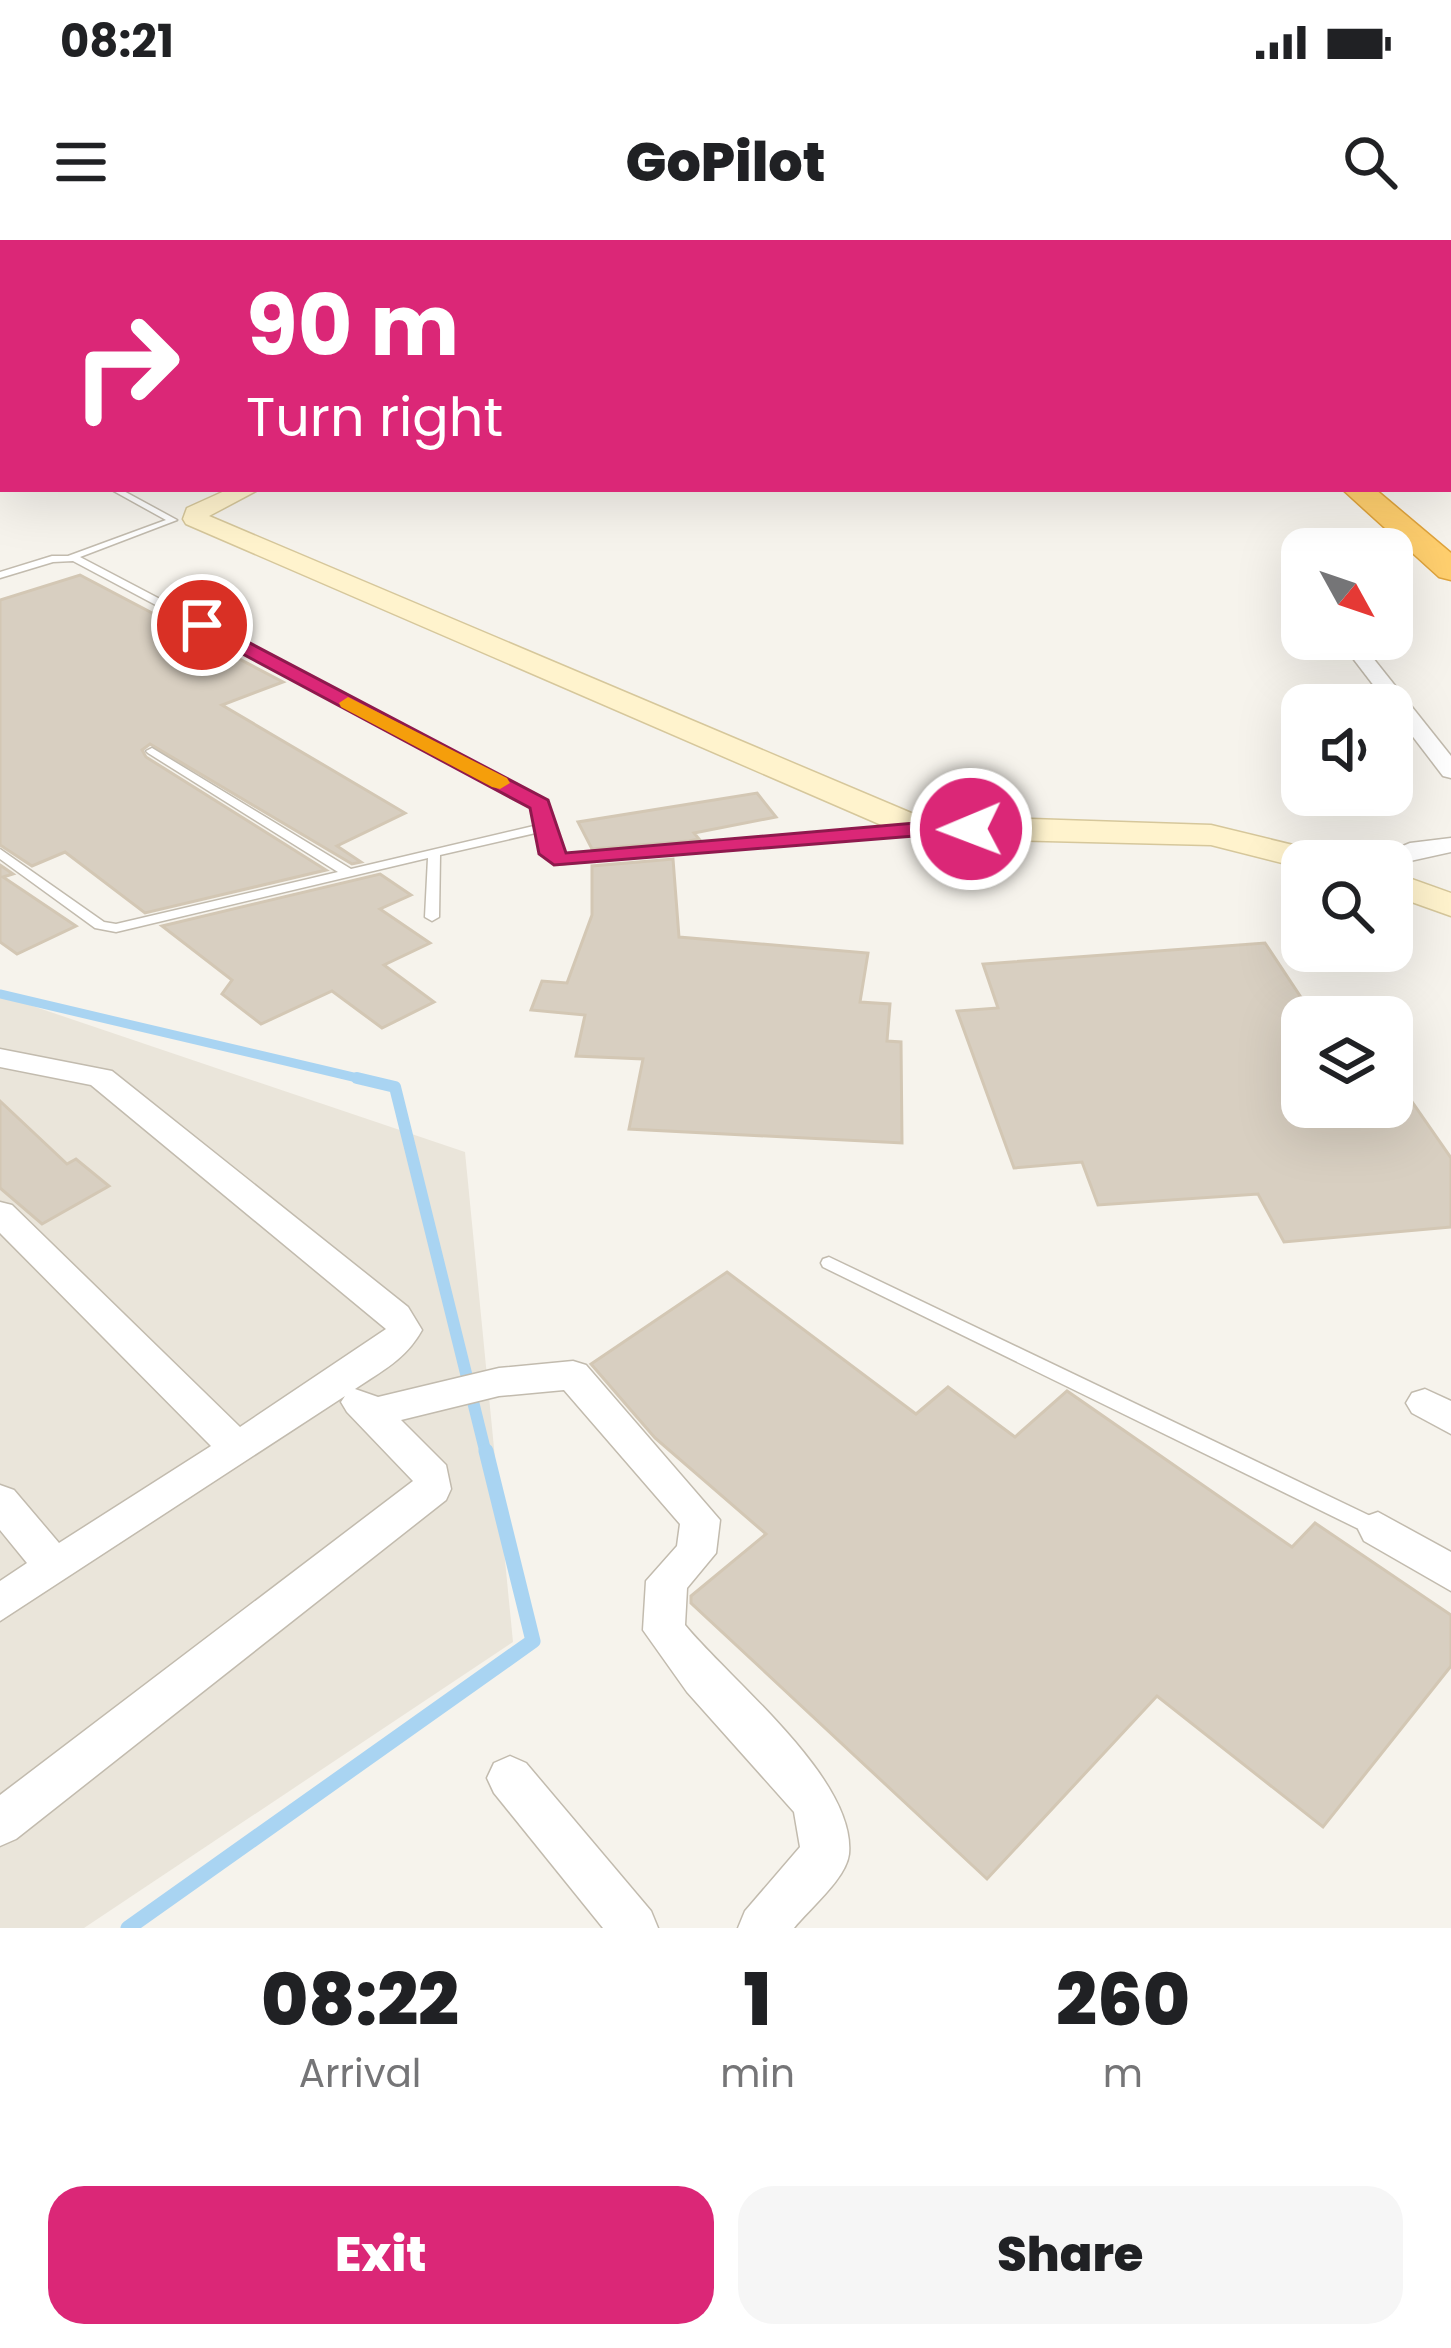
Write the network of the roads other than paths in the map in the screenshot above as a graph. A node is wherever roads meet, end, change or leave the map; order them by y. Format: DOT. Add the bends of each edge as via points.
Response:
graph roads {
  1 [pos="120,492"];
  2 [pos="242,492"];
  3 [pos="1327,492"];
  4 [pos="1360,492"];
  5 [pos="1368,528"];
  6 [pos="72,557"];
  7 [pos="1413,569"];
  8 [pos="1451,570"];
  9 [pos="0,575"];
  10 [pos="1451,606"];
  11 [pos="1364,660"];
  12 [pos="152,751"];
  13 [pos="1451,771"];
  14 [pos="544,826"];
  15 [pos="927,828"];
  16 [pos="1451,844"];
  17 [pos="1413,850"];
  18 [pos="1281,852"];
  19 [pos="0,853"];
  20 [pos="434,853"];
  21 [pos="350,873"];
  22 [pos="1413,891"];
  23 [pos="1451,905"];
  24 [pos="432,917"];
  25 [pos="0,1058"];
  26 [pos="0,1213"];
  27 [pos="830,1263"];
  28 [pos="339,1381"];
  29 [pos="370,1413"];
  30 [pos="235,1446"];
  31 [pos="0,1502"];
  32 [pos="1378,1529"];
  33 [pos="54,1567"];
  34 [pos="1451,1573"];
  35 [pos="0,1604"];
  36 [pos="510,1778"];
  37 [pos="0,1823"];
  38 [pos="634,1928"];
  39 [pos="762,1928"];
  1 -- 6 [label="lane" via="173,520"];
  2 -- 15 [label="street" via="194,517"];
  3 -- 5 [label="highway"];
  4 -- 8 [label="highway"];
  6 -- 9 [label="lane"];
  6 -- 14 [label="lane" via="541,805"];
  7 -- 10 [label="highway"];
  11 -- 13 [label="street"];
  12 -- 21 [label="lane"];
  14 -- 15 [label="lane" via="551,854 574,862"];
  14 -- 20 [label="lane"];
  15 -- 18 [label="street" via="1211,835"];
  16 -- 17 [label="street"];
  19 -- 21 [label="lane" via="111,928"];
  20 -- 21 [label="lane"];
  20 -- 24 [label="lane"];
  22 -- 23 [label="street"];
  25 -- 28 [label="street" via="101,1078 403,1322 402,1336"];
  26 -- 30 [label="street"];
  27 -- 32 [label="lane"];
  28 -- 29 [label="street"];
  28 -- 30 [label="street"];
  29 -- 37 [label="street" via="432,1476 432,1489"];
  29 -- 39 [label="street" via="499,1382 573,1375 700,1520 696,1552 667,1581 664,1630 815,1802 825,1854"];
  30 -- 33 [label="street"];
  31 -- 33 [label="street"];
  32 -- 34 [label="street"];
  33 -- 35 [label="street"];
  36 -- 38 [label="street"];
}
